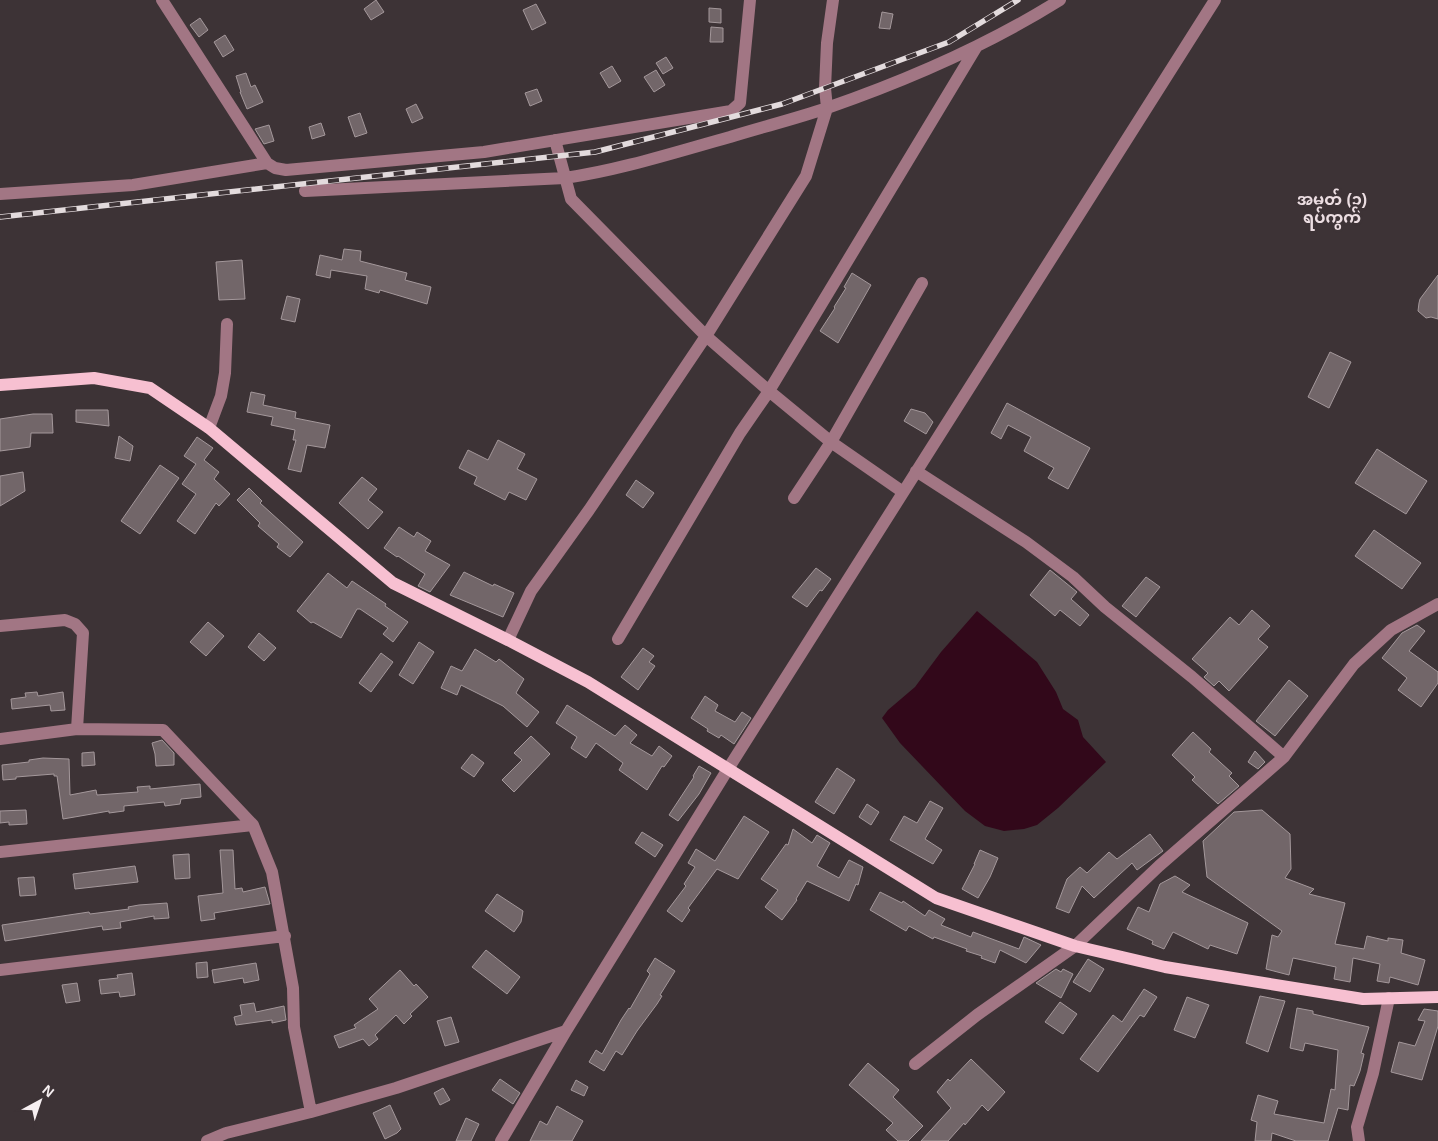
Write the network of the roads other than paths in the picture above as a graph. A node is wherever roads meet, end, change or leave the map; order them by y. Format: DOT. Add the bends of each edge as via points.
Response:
graph roads {
  1 [pos="162,0"];
  2 [pos="750,0"];
  3 [pos="833,0"];
  4 [pos="1060,0"];
  5 [pos="1215,0"];
  6 [pos="976,46"];
  7 [pos="827,108"];
  8 [pos="555,140"];
  9 [pos="267,163"];
  10 [pos="565,178"];
  11 [pos="305,191"];
  12 [pos="0,194"];
  13 [pos="922,283"];
  14 [pos="227,324"];
  15 [pos="706,336"];
  16 [pos="0,386"];
  17 [pos="769,391"];
  18 [pos="209,428"];
  19 [pos="831,442"];
  20 [pos="916,472"];
  21 [pos="903,492"];
  22 [pos="794,498"];
  23 [pos="1438,604"];
  24 [pos="0,626"];
  25 [pos="618,639"];
  26 [pos="508,640"];
  27 [pos="77,729"];
  28 [pos="0,739"];
  29 [pos="1284,757"];
  30 [pos="728,769"];
  31 [pos="253,825"];
  32 [pos="0,852"];
  33 [pos="285,936"];
  34 [pos="1075,946"];
  35 [pos="0,970"];
  36 [pos="1438,997"];
  37 [pos="1389,998"];
  38 [pos="566,1031"];
  39 [pos="915,1064"];
  40 [pos="311,1112"];
  41 [pos="207,1141"];
  42 [pos="502,1141"];
  43 [pos="1359,1141"];
  1 -- 9 [label="street"];
  2 -- 8 [label="street" via="740,103 731,111"];
  3 -- 7 [label="street" via="827,43"];
  4 -- 6 [label="street" via="1020,25"];
  5 -- 20 [label="street"];
  6 -- 7 [label="street"];
  6 -- 17 [label="street"];
  7 -- 10 [label="street" via="700,145"];
  7 -- 15 [label="street" via="806,176"];
  8 -- 9 [label="street" via="484,152 286,170"];
  8 -- 10 [label="street"];
  9 -- 12 [label="street" via="133,185"];
  10 -- 11 [label="street"];
  10 -- 15 [label="street" via="571,199"];
  13 -- 19 [label="street"];
  14 -- 18 [label="street" via="223,389"];
  15 -- 17 [label="street"];
  15 -- 26 [label="street" via="531,590"];
  16 -- 18 [label="main road" via="94,378 150,388"];
  17 -- 19 [label="street"];
  17 -- 25 [label="street" via="740,433"];
  18 -- 26 [label="main road" via="393,583"];
  19 -- 21 [label="street"];
  19 -- 22 [label="street"];
  20 -- 21 [label="street"];
  20 -- 29 [label="street" via="1026,542 1073,577"];
  21 -- 30 [label="street"];
  23 -- 29 [label="street" via="1391,630 1354,664"];
  24 -- 27 [label="street" via="64,620 76,624 83,633"];
  26 -- 30 [label="main road" via="588,682"];
  27 -- 28 [label="street"];
  27 -- 31 [label="street" via="163,730"];
  29 -- 34 [label="street" via="1159,866"];
  30 -- 34 [label="main road" via="936,898"];
  30 -- 38 [label="street"];
  31 -- 32 [label="street"];
  31 -- 33 [label="street" via="272,872"];
  33 -- 35 [label="street"];
  33 -- 40 [label="street" via="293,988 294,1027"];
  34 -- 37 [label="main road" via="1165,967 1363,999"];
  34 -- 39 [label="street" via="977,1015"];
  36 -- 37 [label="main road"];
  37 -- 43 [label="street" via="1373,1073 1357,1127"];
  38 -- 40 [label="street" via="396,1088"];
  38 -- 42 [label="street"];
  40 -- 41 [label="street" via="226,1133"];
}
